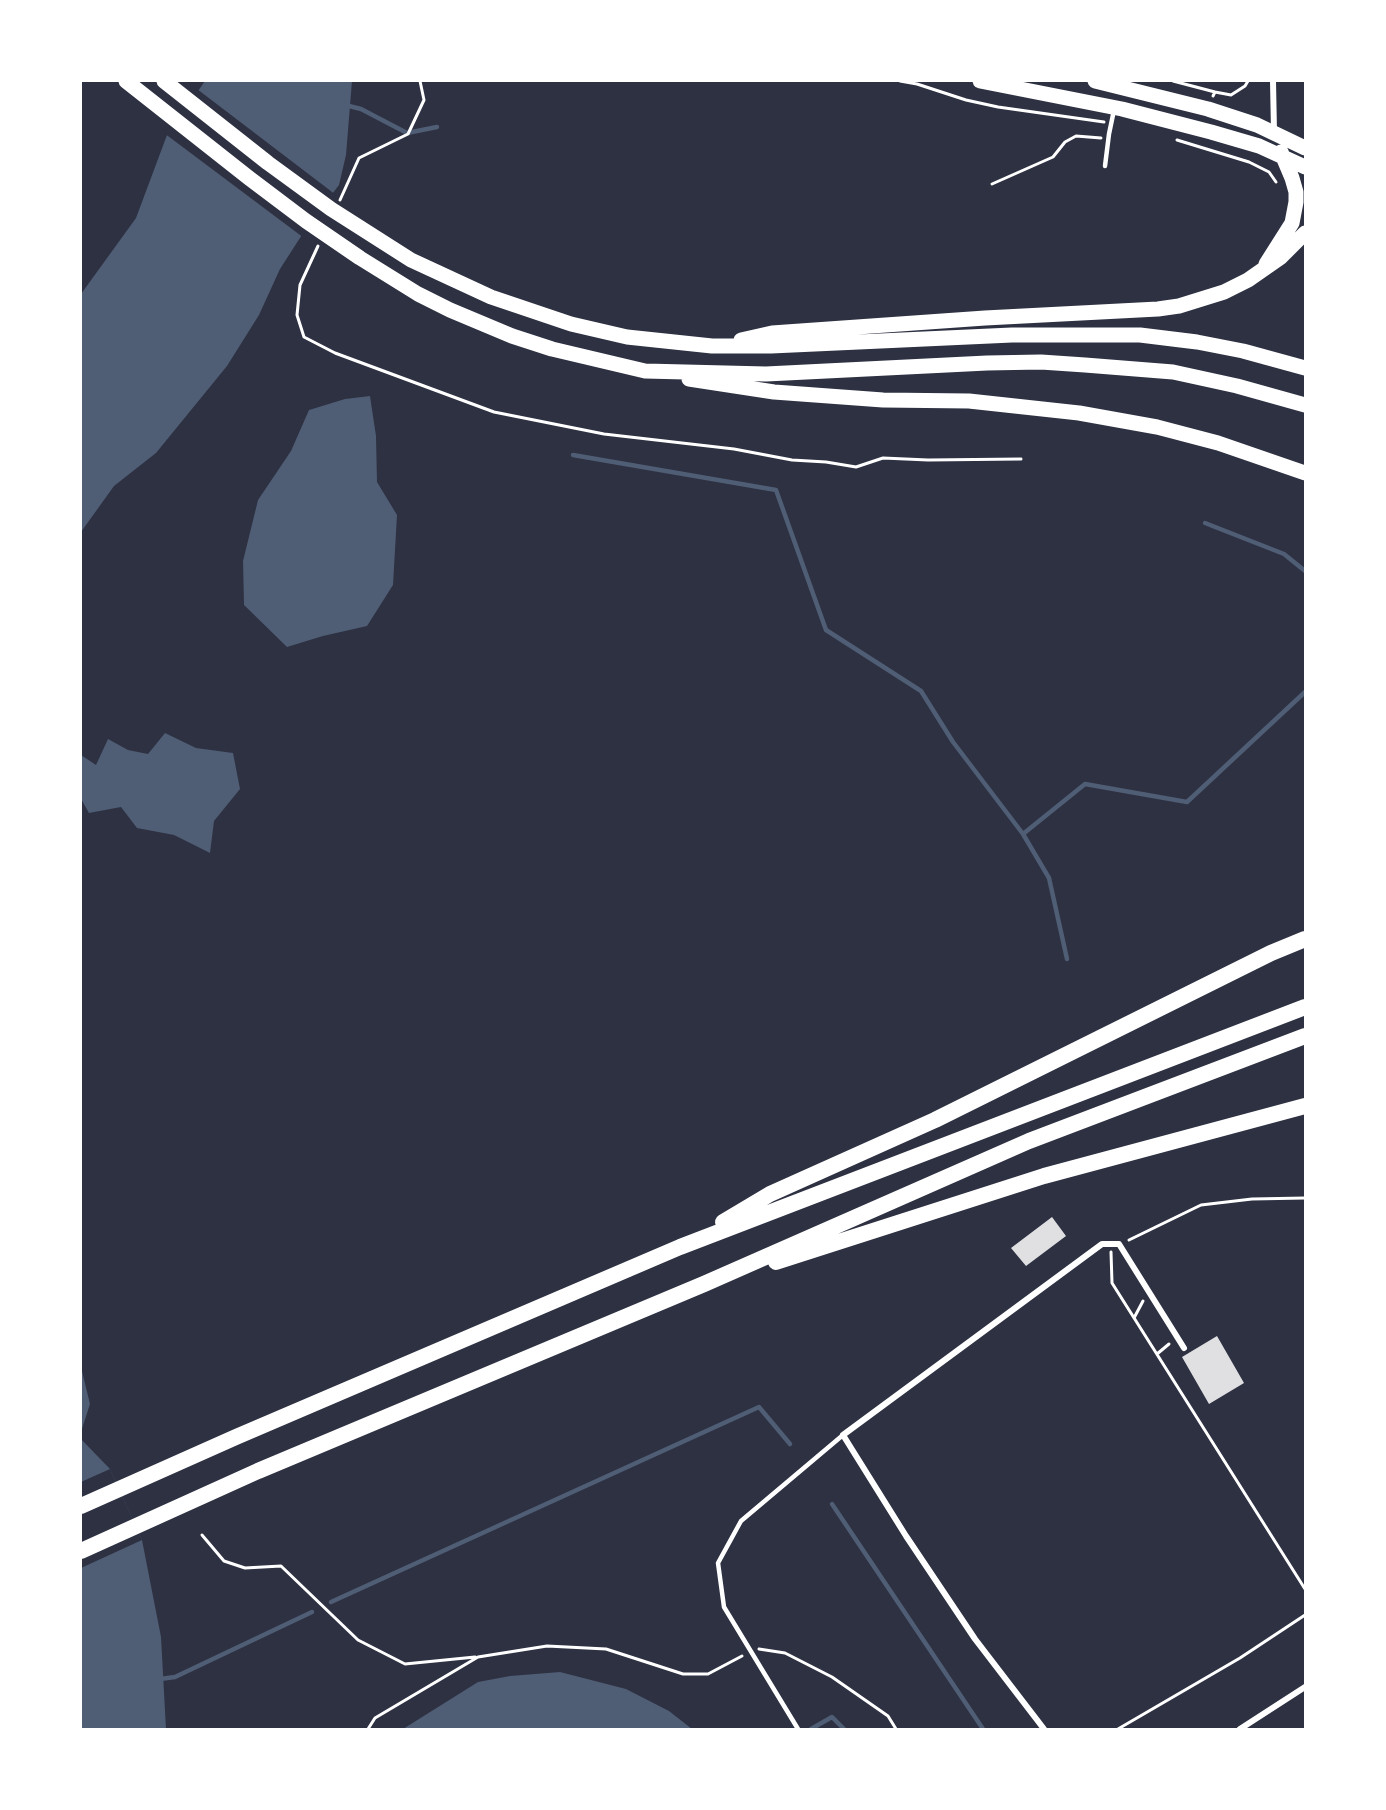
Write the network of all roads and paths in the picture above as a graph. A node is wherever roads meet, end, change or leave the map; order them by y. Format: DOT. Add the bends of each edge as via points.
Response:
graph roads {
  1 [pos="164,81"];
  2 [pos="420,81"];
  3 [pos="980,81"];
  4 [pos="1095,81"];
  5 [pos="1173,81"];
  6 [pos="1273,81"];
  7 [pos="131,85"];
  8 [pos="1215,92"];
  9 [pos="1115,107"];
  10 [pos="1274,133"];
  11 [pos="1108,139"];
  12 [pos="1305,147"];
  13 [pos="1282,156"];
  14 [pos="1105,166"];
  15 [pos="1305,167"];
  16 [pos="992,184"];
  17 [pos="339,200"];
  18 [pos="1305,233"];
  19 [pos="320,243"];
  20 [pos="1263,270"];
  21 [pos="712,346"];
  22 [pos="1305,368"];
  23 [pos="645,371"];
  24 [pos="1305,405"];
  25 [pos="1021,459"];
  26 [pos="1305,473"];
  27 [pos="1305,939"];
  28 [pos="1305,1007"];
  29 [pos="1305,1036"];
  30 [pos="1305,1106"];
  31 [pos="1305,1198"];
  32 [pos="1110,1244"];
  33 [pos="1119,1244"];
  34 [pos="680,1247"];
  35 [pos="704,1284"];
  36 [pos="1149,1291"];
  37 [pos="1134,1318"];
  38 [pos="1178,1338"];
  39 [pos="1184,1348"];
  40 [pos="1157,1354"];
  41 [pos="843,1435"];
  42 [pos="81,1506"];
  43 [pos="202,1535"];
  44 [pos="81,1551"];
  45 [pos="1305,1589"];
  46 [pos="1305,1615"];
  47 [pos="751,1650"];
  48 [pos="478,1657"];
  49 [pos="1305,1687"];
  50 [pos="368,1729"];
  51 [pos="798,1729"];
  52 [pos="896,1729"];
  53 [pos="1044,1729"];
  54 [pos="1118,1729"];
  55 [pos="1240,1729"];
  1 -- 21 [label="highway" via="268,163 371,236 451,280 545,316 627,337"];
  2 -- 17 [label="path" via="424,100 408,134 359,158"];
  3 -- 9 [label="highway"];
  4 -- 10 [label="highway" via="1208,109"];
  5 -- 8 [label="path"];
  6 -- 10 [label="street"];
  7 -- 23 [label="highway" via="287,207 418,294 486,326 552,349"];
  9 -- 11 [label="lane"];
  9 -- 13 [label="highway" via="1212,132"];
  10 -- 12 [label="highway"];
  10 -- 13 [label="highway"];
  11 -- 14 [label="lane"];
  11 -- 16 [label="path" via="1076,136 1053,157"];
  13 -- 15 [label="highway"];
  13 -- 20 [label="highway" via="1296,192 1292,223"];
  18 -- 20 [label="highway"];
  19 -- 25 [label="path" via="300,285 297,315 304,337 335,353 494,412 604,435 856,467 883,458"];
  20 -- 21 [label="highway" via="1200,301 1158,309 772,333"];
  21 -- 22 [label="highway" via="1012,334 1129,335 1197,342"];
  23 -- 24 [label="highway" via="766,374 1041,362 1173,372"];
  23 -- 26 [label="highway" via="774,392 969,401 1079,413 1218,443"];
  27 -- 34 [label="highway" via="935,1120 770,1194"];
  28 -- 34 [label="highway"];
  29 -- 35 [label="highway" via="1029,1141"];
  30 -- 35 [label="highway" via="1044,1176"];
  31 -- 33 [label="path" via="1201,1205"];
  32 -- 33 [label="street"];
  32 -- 37 [label="path" via="1112,1283"];
  32 -- 41 [label="street" via="1102,1244"];
  33 -- 36 [label="street"];
  34 -- 42 [label="highway"];
  35 -- 44 [label="highway"];
  36 -- 37 [label="path"];
  36 -- 38 [label="street"];
  37 -- 40 [label="path"];
  38 -- 39 [label="street"];
  38 -- 40 [label="path"];
  40 -- 45 [label="path"];
  41 -- 47 [label="lane" via="741,1521 718,1563 724,1607"];
  41 -- 53 [label="street" via="975,1639"];
  43 -- 48 [label="path" via="224,1561 245,1568 281,1566 358,1640 405,1664"];
  46 -- 54 [label="path"];
  47 -- 48 [label="path" via="708,1674 683,1674 606,1649 547,1646"];
  47 -- 51 [label="lane"];
  47 -- 52 [label="path" via="785,1653 832,1677 888,1716"];
  48 -- 50 [label="path" via="375,1718"];
  49 -- 55 [label="street"];
}
